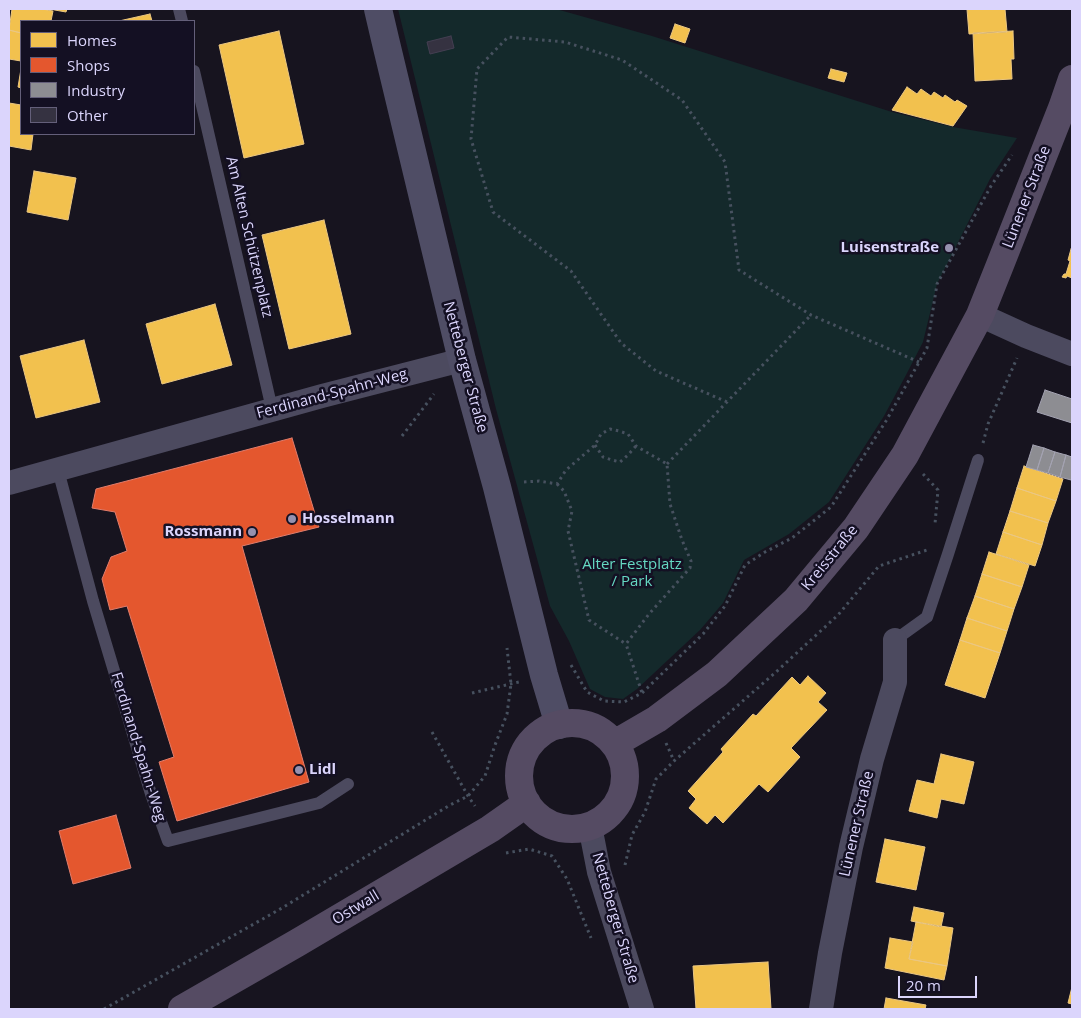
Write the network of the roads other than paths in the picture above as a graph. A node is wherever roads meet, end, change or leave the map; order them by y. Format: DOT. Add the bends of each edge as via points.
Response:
graph roads {
  1 [pos="378,9"];
  2 [pos="195,76"];
  3 [pos="1072,78"];
  4 [pos="980,315"];
  5 [pos="1072,354"];
  6 [pos="462,360"];
  7 [pos="272,409"];
  8 [pos="978,460"];
  9 [pos="58,470"];
  10 [pos="9,483"];
  11 [pos="895,640"];
  12 [pos="559,724"];
  13 [pos="614,744"];
  14 [pos="348,784"];
  15 [pos="526,803"];
  16 [pos="590,826"];
  17 [pos="182,1009"];
  18 [pos="642,1009"];
  19 [pos="821,1009"];
  1 -- 6 [label="street, Netteberger Straße"];
  2 -- 7 [label="lane, Am Alten Schützenplatz"];
  3 -- 4 [label="main road, Lünener Straße"];
  4 -- 5 [label="street"];
  4 -- 13 [label="main road, Kreisstraße" via="905,455 856,528 796,600 718,674 657,719"];
  6 -- 7 [label="street, Ferdinand-Spahn-Weg"];
  6 -- 12 [label="street, Netteberger Straße"];
  7 -- 9 [label="street, Ferdinand-Spahn-Weg"];
  8 -- 11 [label="lane" via="927,617"];
  9 -- 10 [label="street, Ferdinand-Spahn-Weg"];
  9 -- 14 [label="lane, Ferdinand-Spahn-Weg" via="93,601 168,841 319,803"];
  11 -- 19 [label="street, Lünener Straße" via="895,682 851,847"];
  12 -- 13 [label="main road" via="589,726"];
  12 -- 15 [label="main road" via="540,733 528,747 520,765 520,785"];
  13 -- 16 [label="main road" via="622,758 625,774 623,791 605,818"];
  15 -- 16 [label="main road" via="539,817 554,826 572,829"];
  15 -- 17 [label="main road, Ostwall" via="490,829"];
  16 -- 18 [label="street, Netteberger Straße" via="599,872"];
}
